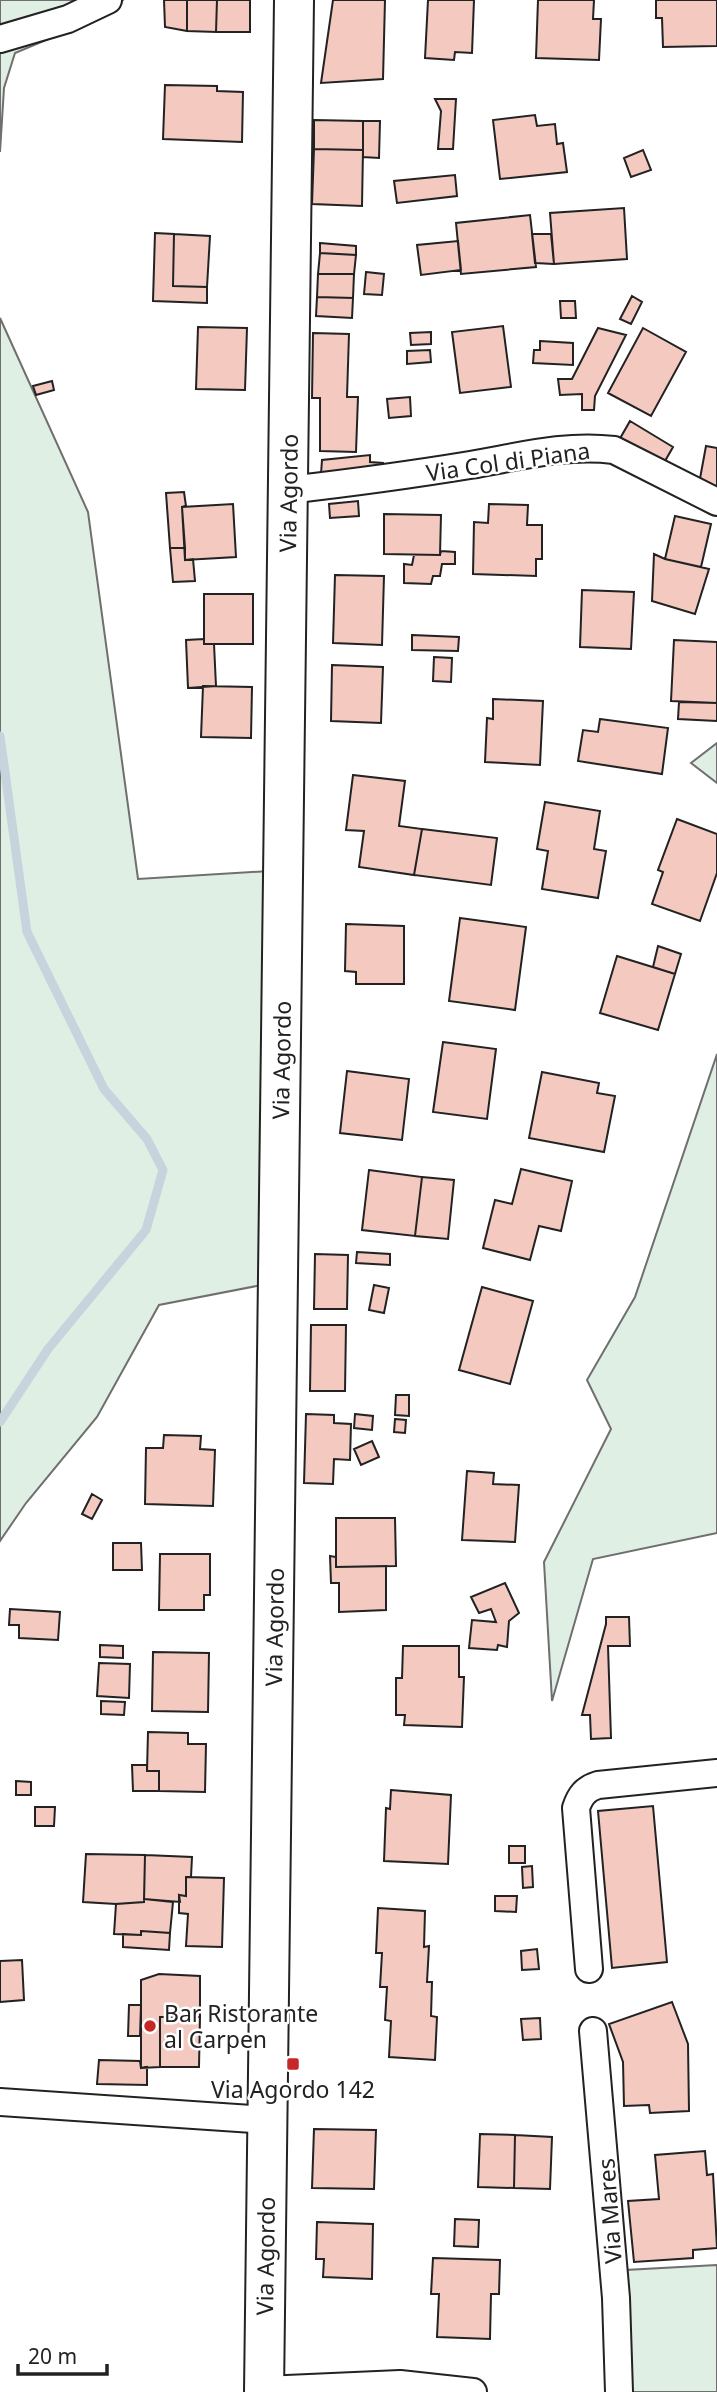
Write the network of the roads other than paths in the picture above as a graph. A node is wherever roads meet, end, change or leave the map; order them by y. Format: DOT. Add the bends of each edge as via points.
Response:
graph roads {
  1 [pos="108,0"];
  2 [pos="295,0"];
  3 [pos="0,39"];
  4 [pos="288,490"];
  5 [pos="717,502"];
  6 [pos="717,1773"];
  7 [pos="589,1969"];
  8 [pos="593,2031"];
  9 [pos="0,2102"];
  10 [pos="267,2120"];
  11 [pos="264,2391"];
  12 [pos="472,2392"];
  13 [pos="619,2392"];
  1 -- 3 [label="street" via="68,19"];
  2 -- 4 [label="main road, Via Agordo"];
  4 -- 5 [label="street, Via Col di Piana" via="595,447 614,450"];
  4 -- 10 [label="main road, Via Agordo"];
  6 -- 7 [label="street" via="598,1785 583,1793 576,1808"];
  8 -- 13 [label="street, Via Mares" via="616,2298"];
  9 -- 10 [label="street"];
  10 -- 11 [label="main road, Via Agordo"];
  11 -- 12 [label="street" via="400,2384"];
}
